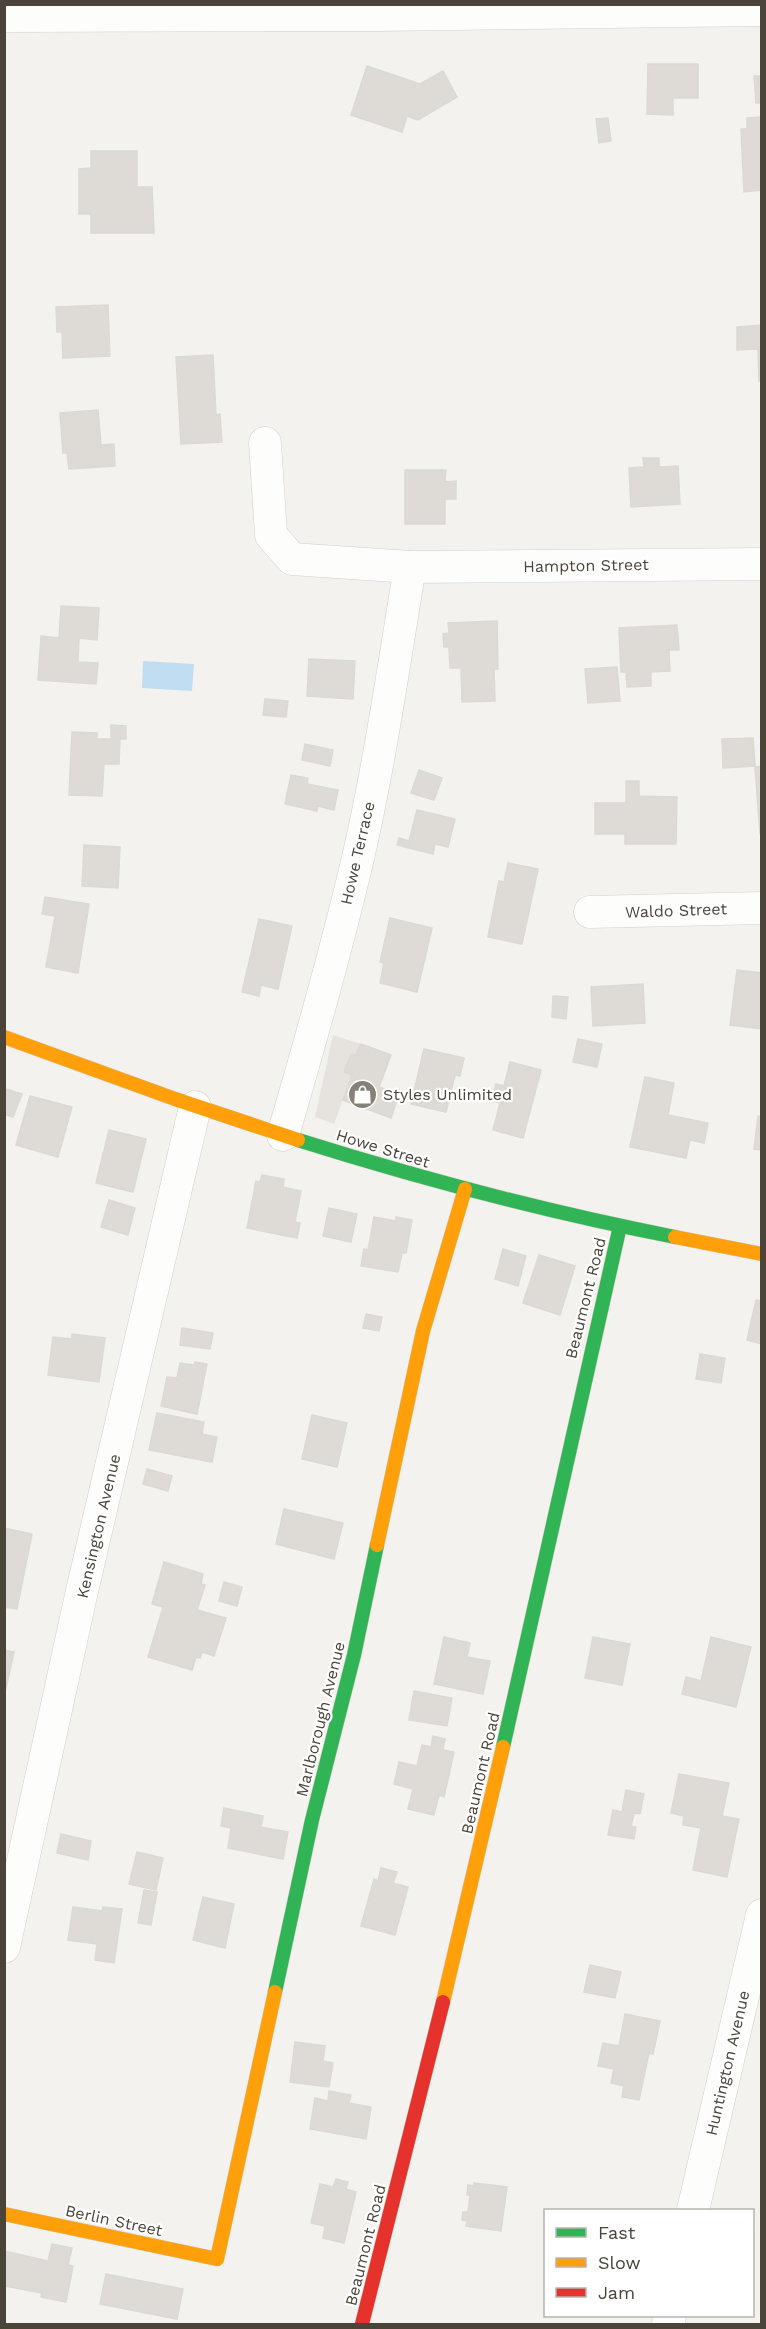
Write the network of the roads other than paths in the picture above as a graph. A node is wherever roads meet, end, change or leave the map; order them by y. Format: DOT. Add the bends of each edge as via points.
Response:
graph roads {
  1 [pos="568,8"];
  2 [pos="762,10"];
  3 [pos="4,16"];
  4 [pos="266,443"];
  5 [pos="762,564"];
  6 [pos="410,567"];
  7 [pos="762,908"];
  8 [pos="590,912"];
  9 [pos="4,1037"];
  10 [pos="195,1107"];
  11 [pos="283,1135"];
  12 [pos="465,1189"];
  13 [pos="620,1227"];
  14 [pos="762,1254"];
  15 [pos="762,1915"];
  16 [pos="4,1947"];
  17 [pos="693,2209"];
  18 [pos="4,2214"];
  19 [pos="217,2259"];
  20 [pos="362,2325"];
  1 -- 2 [label="street"];
  1 -- 3 [label="street"];
  4 -- 6 [label="street, Hampton Street" via="271,535 292,559"];
  5 -- 6 [label="street, Hampton Street"];
  6 -- 11 [label="street, Howe Terrace" via="358,858"];
  7 -- 8 [label="street, Waldo Street"];
  9 -- 10 [label="street, Howe Street"];
  10 -- 11 [label="street, Howe Street"];
  10 -- 16 [label="street, Kensington Avenue"];
  11 -- 12 [label="street, Howe Street"];
  12 -- 13 [label="street, Howe Street"];
  12 -- 19 [label="street, Marlborough Avenue" via="423,1331"];
  13 -- 14 [label="street, Howe Street"];
  13 -- 20 [label="street, Beaumont Road" via="437,2032"];
  15 -- 17 [label="street, Huntington Avenue"];
  18 -- 19 [label="street, Berlin Street"];
}
